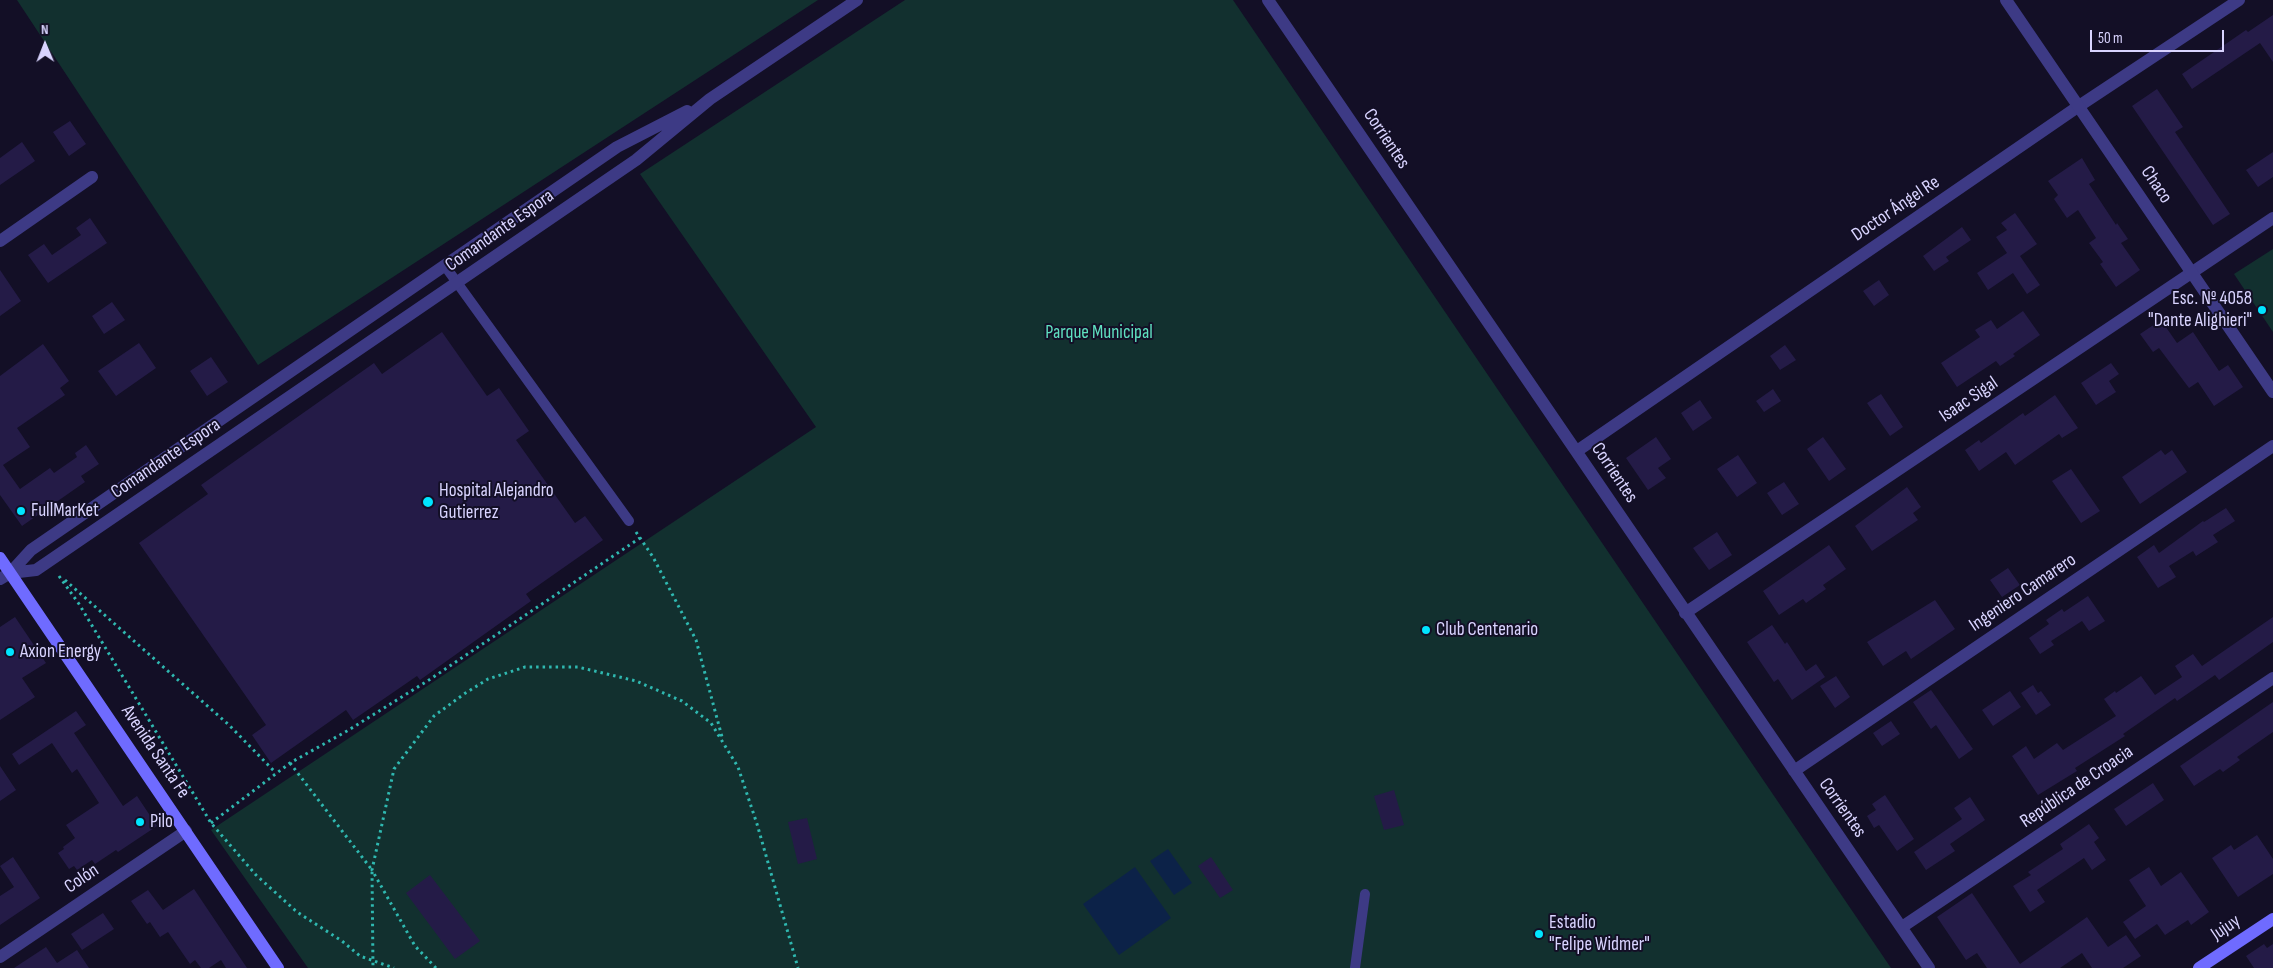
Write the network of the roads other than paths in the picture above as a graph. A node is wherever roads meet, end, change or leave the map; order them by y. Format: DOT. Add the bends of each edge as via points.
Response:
graph roads {
  1 [pos="857,0"];
  2 [pos="1268,0"];
  3 [pos="2006,0"];
  4 [pos="2239,0"];
  5 [pos="710,99"];
  6 [pos="2079,106"];
  7 [pos="92,177"];
  8 [pos="2273,218"];
  9 [pos="0,241"];
  10 [pos="445,266"];
  11 [pos="2193,273"];
  12 [pos="458,283"];
  13 [pos="2273,392"];
  14 [pos="2273,446"];
  15 [pos="1577,451"];
  16 [pos="628,521"];
  17 [pos="0,558"];
  18 [pos="5,576"];
  19 [pos="1685,612"];
  20 [pos="2273,678"];
  21 [pos="1794,771"];
  22 [pos="186,832"];
  23 [pos="1364,894"];
  24 [pos="2273,919"];
  25 [pos="1902,927"];
  26 [pos="0,957"];
  27 [pos="278,968"];
  28 [pos="1355,968"];
  29 [pos="1928,968"];
  30 [pos="2199,968"];
  1 -- 5 [label="street, Comandante Espora"];
  2 -- 15 [label="street, Corrientes"];
  3 -- 6 [label="street, Chaco"];
  4 -- 6 [label="street, Doctor Ángel Re"];
  5 -- 10 [label="street, Comandante Espora" via="617,147"];
  5 -- 12 [label="street, Comandante Espora" via="636,160"];
  6 -- 11 [label="street, Chaco"];
  6 -- 15 [label="street, Doctor Ángel Re"];
  7 -- 9 [label="street"];
  8 -- 11 [label="street, Isaac Sigal"];
  10 -- 12 [label="lane"];
  10 -- 18 [label="street, Comandante Espora" via="31,550"];
  11 -- 13 [label="street, Chaco"];
  11 -- 19 [label="street, Isaac Sigal"];
  12 -- 16 [label="lane"];
  12 -- 18 [label="street, Comandante Espora" via="36,570"];
  14 -- 21 [label="street, Ingeniero Camarero"];
  15 -- 19 [label="street, Corrientes"];
  17 -- 18 [label="main road, Avenida Santa Fe"];
  18 -- 22 [label="main road, Avenida Santa Fe"];
  19 -- 21 [label="street, Corrientes"];
  20 -- 25 [label="street, República de Croacia"];
  21 -- 25 [label="street, Corrientes"];
  22 -- 26 [label="street, Colón"];
  22 -- 27 [label="main road, Avenida Santa Fe"];
  23 -- 28 [label="lane"];
  24 -- 30 [label="main road, Jujuy"];
  25 -- 29 [label="street, Corrientes"];
}
